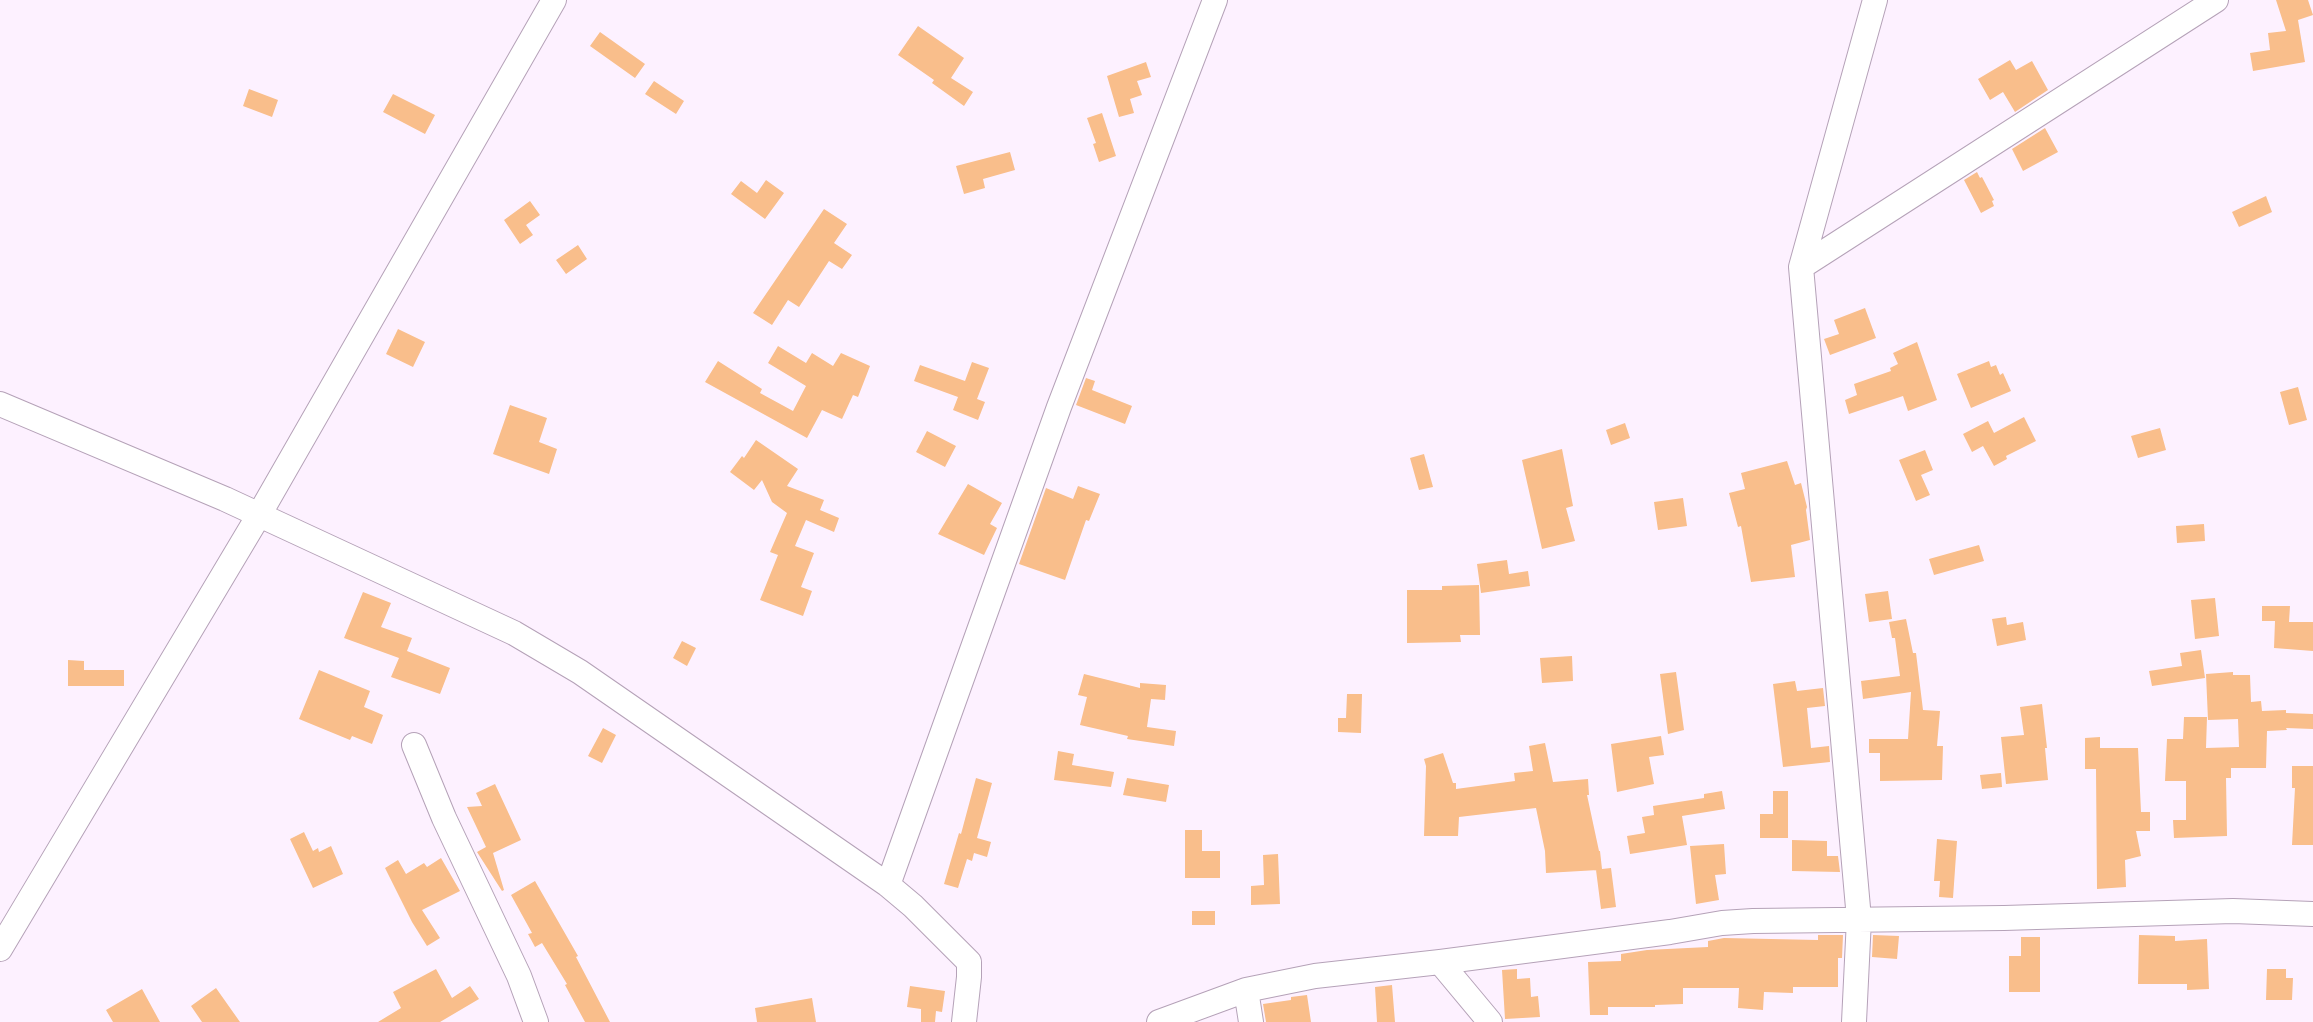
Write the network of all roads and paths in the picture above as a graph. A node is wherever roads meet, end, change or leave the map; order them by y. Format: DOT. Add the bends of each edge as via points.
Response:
graph roads {
  1 [pos="554,0"];
  2 [pos="1215,0"];
  3 [pos="1875,0"];
  4 [pos="2216,0"];
  5 [pos="1801,267"];
  6 [pos="0,404"];
  7 [pos="259,515"];
  8 [pos="414,745"];
  9 [pos="888,885"];
  10 [pos="2313,914"];
  11 [pos="1859,919"];
  12 [pos="0,949"];
  13 [pos="1440,962"];
  14 [pos="1246,990"];
  15 [pos="536,1022"];
  16 [pos="964,1022"];
  17 [pos="1159,1022"];
  18 [pos="1251,1022"];
  19 [pos="1490,1022"];
  20 [pos="1854,1022"];
  1 -- 7 [label="street"];
  2 -- 9 [label="street" via="1059,407"];
  3 -- 5 [label="street"];
  4 -- 5 [label="street"];
  5 -- 11 [label="street"];
  6 -- 7 [label="street"];
  7 -- 9 [label="street" via="514,633 580,672"];
  7 -- 12 [label="street"];
  8 -- 15 [label="street"];
  9 -- 16 [label="street" via="969,962"];
  10 -- 11 [label="street"];
  11 -- 13 [label="street" via="1722,923"];
  11 -- 20 [label="street"];
  13 -- 14 [label="street"];
  13 -- 19 [label="street"];
  14 -- 17 [label="street"];
  14 -- 18 [label="street"];
}
